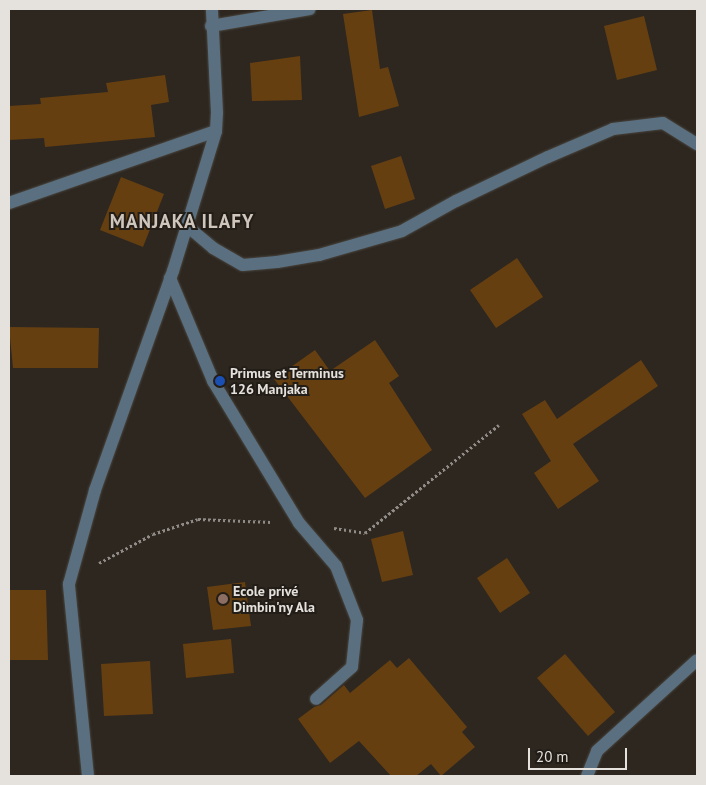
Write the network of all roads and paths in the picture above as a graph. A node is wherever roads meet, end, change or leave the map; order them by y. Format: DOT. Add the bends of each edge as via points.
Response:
graph roads {
  1 [pos="212,9"];
  2 [pos="310,9"];
  3 [pos="211,26"];
  4 [pos="216,131"];
  5 [pos="697,144"];
  6 [pos="9,203"];
  7 [pos="187,226"];
  8 [pos="170,278"];
  9 [pos="697,660"];
  10 [pos="316,699"];
  11 [pos="88,776"];
  12 [pos="588,776"];
  1 -- 3 [label="street"];
  2 -- 3 [label="street"];
  3 -- 4 [label="street"];
  4 -- 6 [label="street"];
  4 -- 7 [label="street"];
  5 -- 7 [label="street" via="663,123 613,129 456,201 402,231 319,255 277,262 243,264 213,248"];
  7 -- 8 [label="street"];
  8 -- 10 [label="street" via="213,382 299,523 336,566 356,620 352,667"];
  8 -- 11 [label="street" via="95,490 69,584"];
  9 -- 12 [label="street" via="597,751"];
}
